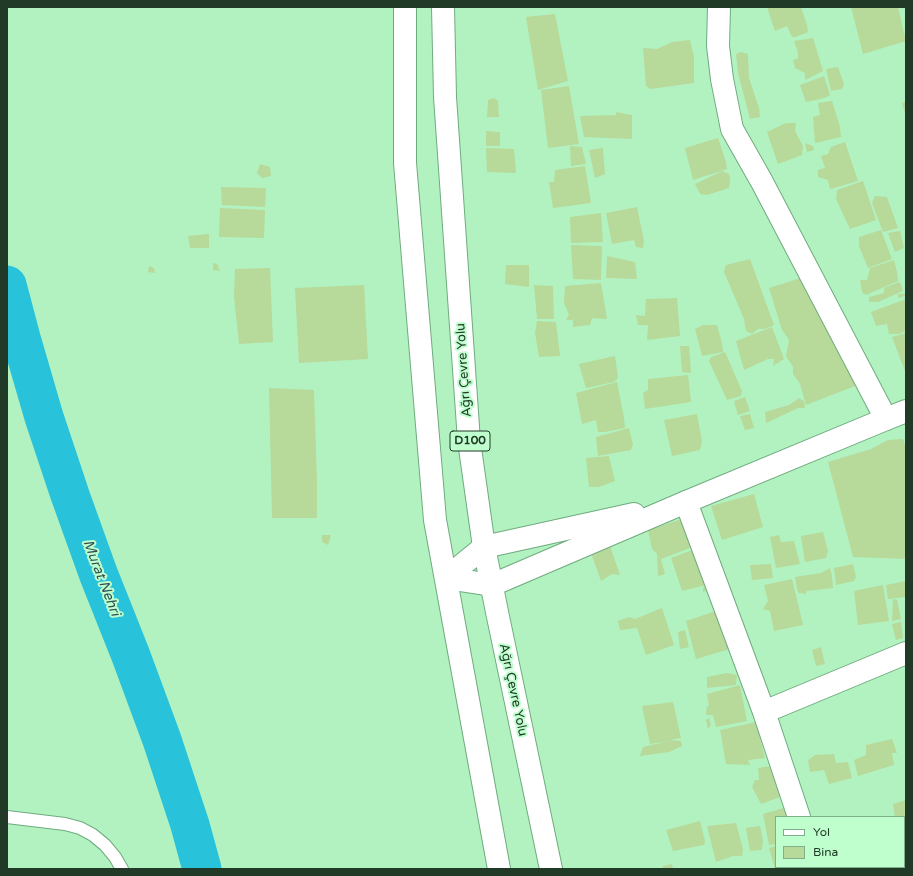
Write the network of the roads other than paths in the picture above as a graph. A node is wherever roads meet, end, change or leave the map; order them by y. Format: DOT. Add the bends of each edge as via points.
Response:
graph roads {
  1 [pos="404,7"];
  2 [pos="443,7"];
  3 [pos="719,7"];
  4 [pos="906,411"];
  5 [pos="886,419"];
  6 [pos="686,502"];
  7 [pos="484,547"];
  8 [pos="446,578"];
  9 [pos="492,585"];
  10 [pos="906,653"];
  11 [pos="764,712"];
  12 [pos="799,816"];
  13 [pos="7,817"];
  14 [pos="122,869"];
  15 [pos="499,869"];
  16 [pos="550,869"];
  1 -- 8 [label="main road" via="405,163 435,520"];
  2 -- 7 [label="main road, Ağrı Çevre Yolu / D100" via="446,97 469,441"];
  3 -- 5 [label="main road" via="718,46 732,129"];
  4 -- 5 [label="main road"];
  5 -- 6 [label="main road"];
  6 -- 7 [label="main road"];
  6 -- 9 [label="main road"];
  6 -- 11 [label="main road"];
  7 -- 8 [label="main road"];
  7 -- 9 [label="main road, Ağrı Çevre Yolu / D100"];
  8 -- 9 [label="main road"];
  8 -- 15 [label="main road"];
  9 -- 16 [label="main road, Ağrı Çevre Yolu / D100"];
  10 -- 11 [label="main road"];
  11 -- 12 [label="main road"];
  13 -- 14 [label="lane" via="80,828 105,845"];
}
